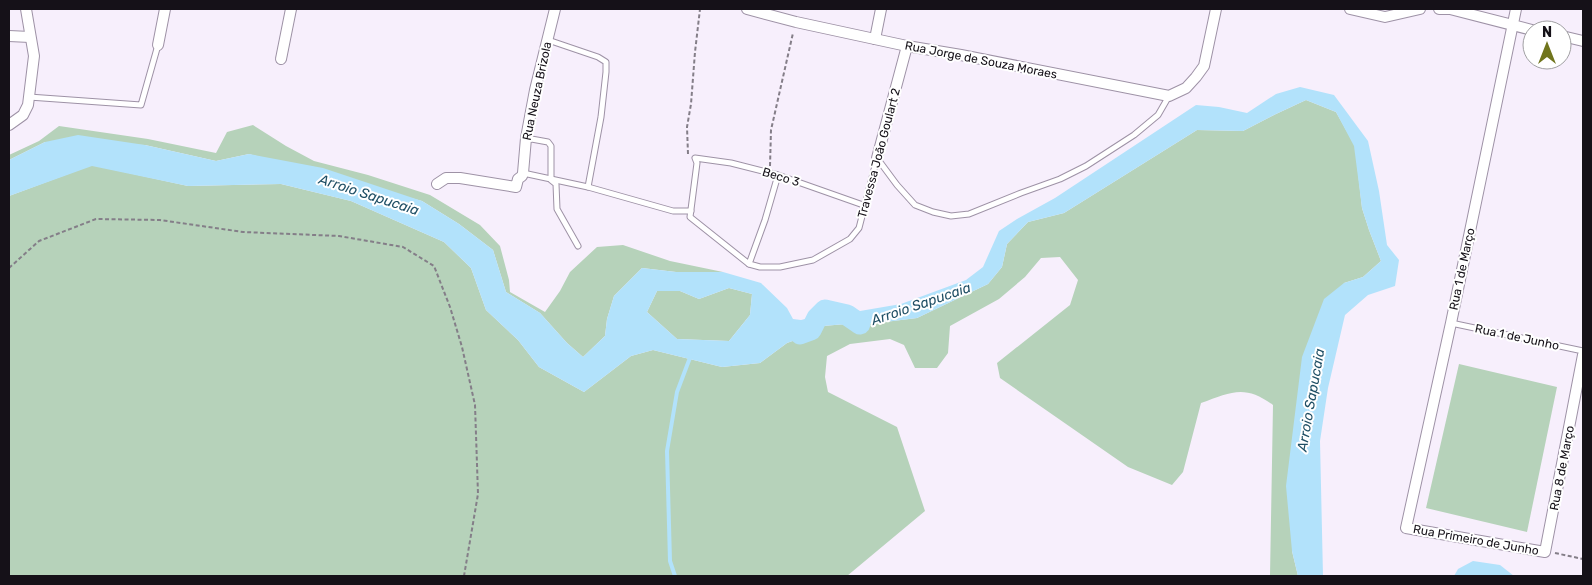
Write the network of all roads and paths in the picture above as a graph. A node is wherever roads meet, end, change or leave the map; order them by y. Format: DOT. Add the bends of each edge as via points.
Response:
graph roads {
  1 [pos="26,9"];
  2 [pos="165,9"];
  3 [pos="291,9"];
  4 [pos="555,9"];
  5 [pos="700,9"];
  6 [pos="747,9"];
  7 [pos="881,9"];
  8 [pos="1216,9"];
  9 [pos="1350,9"];
  10 [pos="1420,9"];
  11 [pos="1439,9"];
  12 [pos="1450,9"];
  13 [pos="1516,9"];
  14 [pos="796,22"];
  15 [pos="1512,26"];
  16 [pos="1522,28"];
  17 [pos="9,36"];
  18 [pos="30,37"];
  19 [pos="875,39"];
  20 [pos="548,40"];
  21 [pos="158,45"];
  22 [pos="907,46"];
  23 [pos="281,59"];
  24 [pos="1169,96"];
  25 [pos="28,101"];
  26 [pos="9,125"];
  27 [pos="526,138"];
  28 [pos="695,158"];
  29 [pos="877,158"];
  30 [pos="523,173"];
  31 [pos="770,173"];
  32 [pos="778,175"];
  33 [pos="550,180"];
  34 [pos="437,184"];
  35 [pos="588,187"];
  36 [pos="866,206"];
  37 [pos="691,211"];
  38 [pos="578,246"];
  39 [pos="749,264"];
  40 [pos="9,268"];
  41 [pos="1451,323"];
  42 [pos="1583,353"];
  43 [pos="1406,528"];
  44 [pos="1546,552"];
  45 [pos="1583,558"];
  46 [pos="464,576"];
  1 -- 18 [label="street"];
  2 -- 21 [label="street"];
  3 -- 23 [label="street"];
  4 -- 20 [label="street, Rua Neuza Brizola"];
  5 -- 28 [label="path" via="687,127 688,157"];
  6 -- 14 [label="street, Rua Jorge de Souza Moraes"];
  7 -- 19 [label="street"];
  8 -- 24 [label="street" via="1204,66 1186,88"];
  9 -- 10 [label="street" via="1386,17"];
  11 -- 12 [label="street"];
  12 -- 15 [label="street"];
  13 -- 15 [label="street, Rua 1 de Março"];
  14 -- 19 [label="street, Rua Jorge de Souza Moraes"];
  14 -- 31 [label="path" via="771,130"];
  15 -- 16 [label="street"];
  15 -- 41 [label="street, Rua 1 de Março"];
  17 -- 18 [label="street"];
  18 -- 25 [label="street" via="34,56"];
  19 -- 22 [label="street, Rua Jorge de Souza Moraes"];
  20 -- 27 [label="street, Rua Neuza Brizola"];
  20 -- 35 [label="lane" via="598,56 606,62"];
  21 -- 25 [label="lane" via="141,105"];
  22 -- 24 [label="street, Rua Jorge de Souza Moraes"];
  22 -- 29 [label="street, Travessa João Goulart 2"];
  24 -- 29 [label="lane" via="1158,115 1086,166 969,214 950,216 915,205"];
  25 -- 26 [label="street" via="24,115"];
  27 -- 30 [label="street, Rua Neuza Brizola"];
  27 -- 33 [label="lane" via="548,142 551,146"];
  28 -- 31 [label="lane, Beco 3"];
  28 -- 37 [label="lane"];
  29 -- 36 [label="lane, Travessa João Goulart 2"];
  30 -- 33 [label="lane"];
  30 -- 34 [label="street" via="516,187 460,178 446,178"];
  31 -- 32 [label="lane, Beco 3"];
  32 -- 36 [label="lane, Beco 3"];
  32 -- 39 [label="lane"];
  33 -- 35 [label="lane"];
  33 -- 38 [label="lane" via="556,184 557,209"];
  35 -- 37 [label="lane" via="673,211"];
  36 -- 39 [label="lane, Travessa João Goulart 2" via="859,228 850,239 813,260 780,267"];
  37 -- 39 [label="lane" via="690,217"];
  40 -- 46 [label="path" via="39,242 96,219 160,220 243,232 339,236 403,247 434,266 462,347 475,405 478,494"];
  41 -- 42 [label="lane, Rua 1 de Junho"];
  41 -- 43 [label="street, Rua 1 de Março"];
  42 -- 44 [label="street, Rua 8 de Março"];
  43 -- 44 [label="street, Rua Primeiro de Junho"];
  44 -- 45 [label="path"];
}
